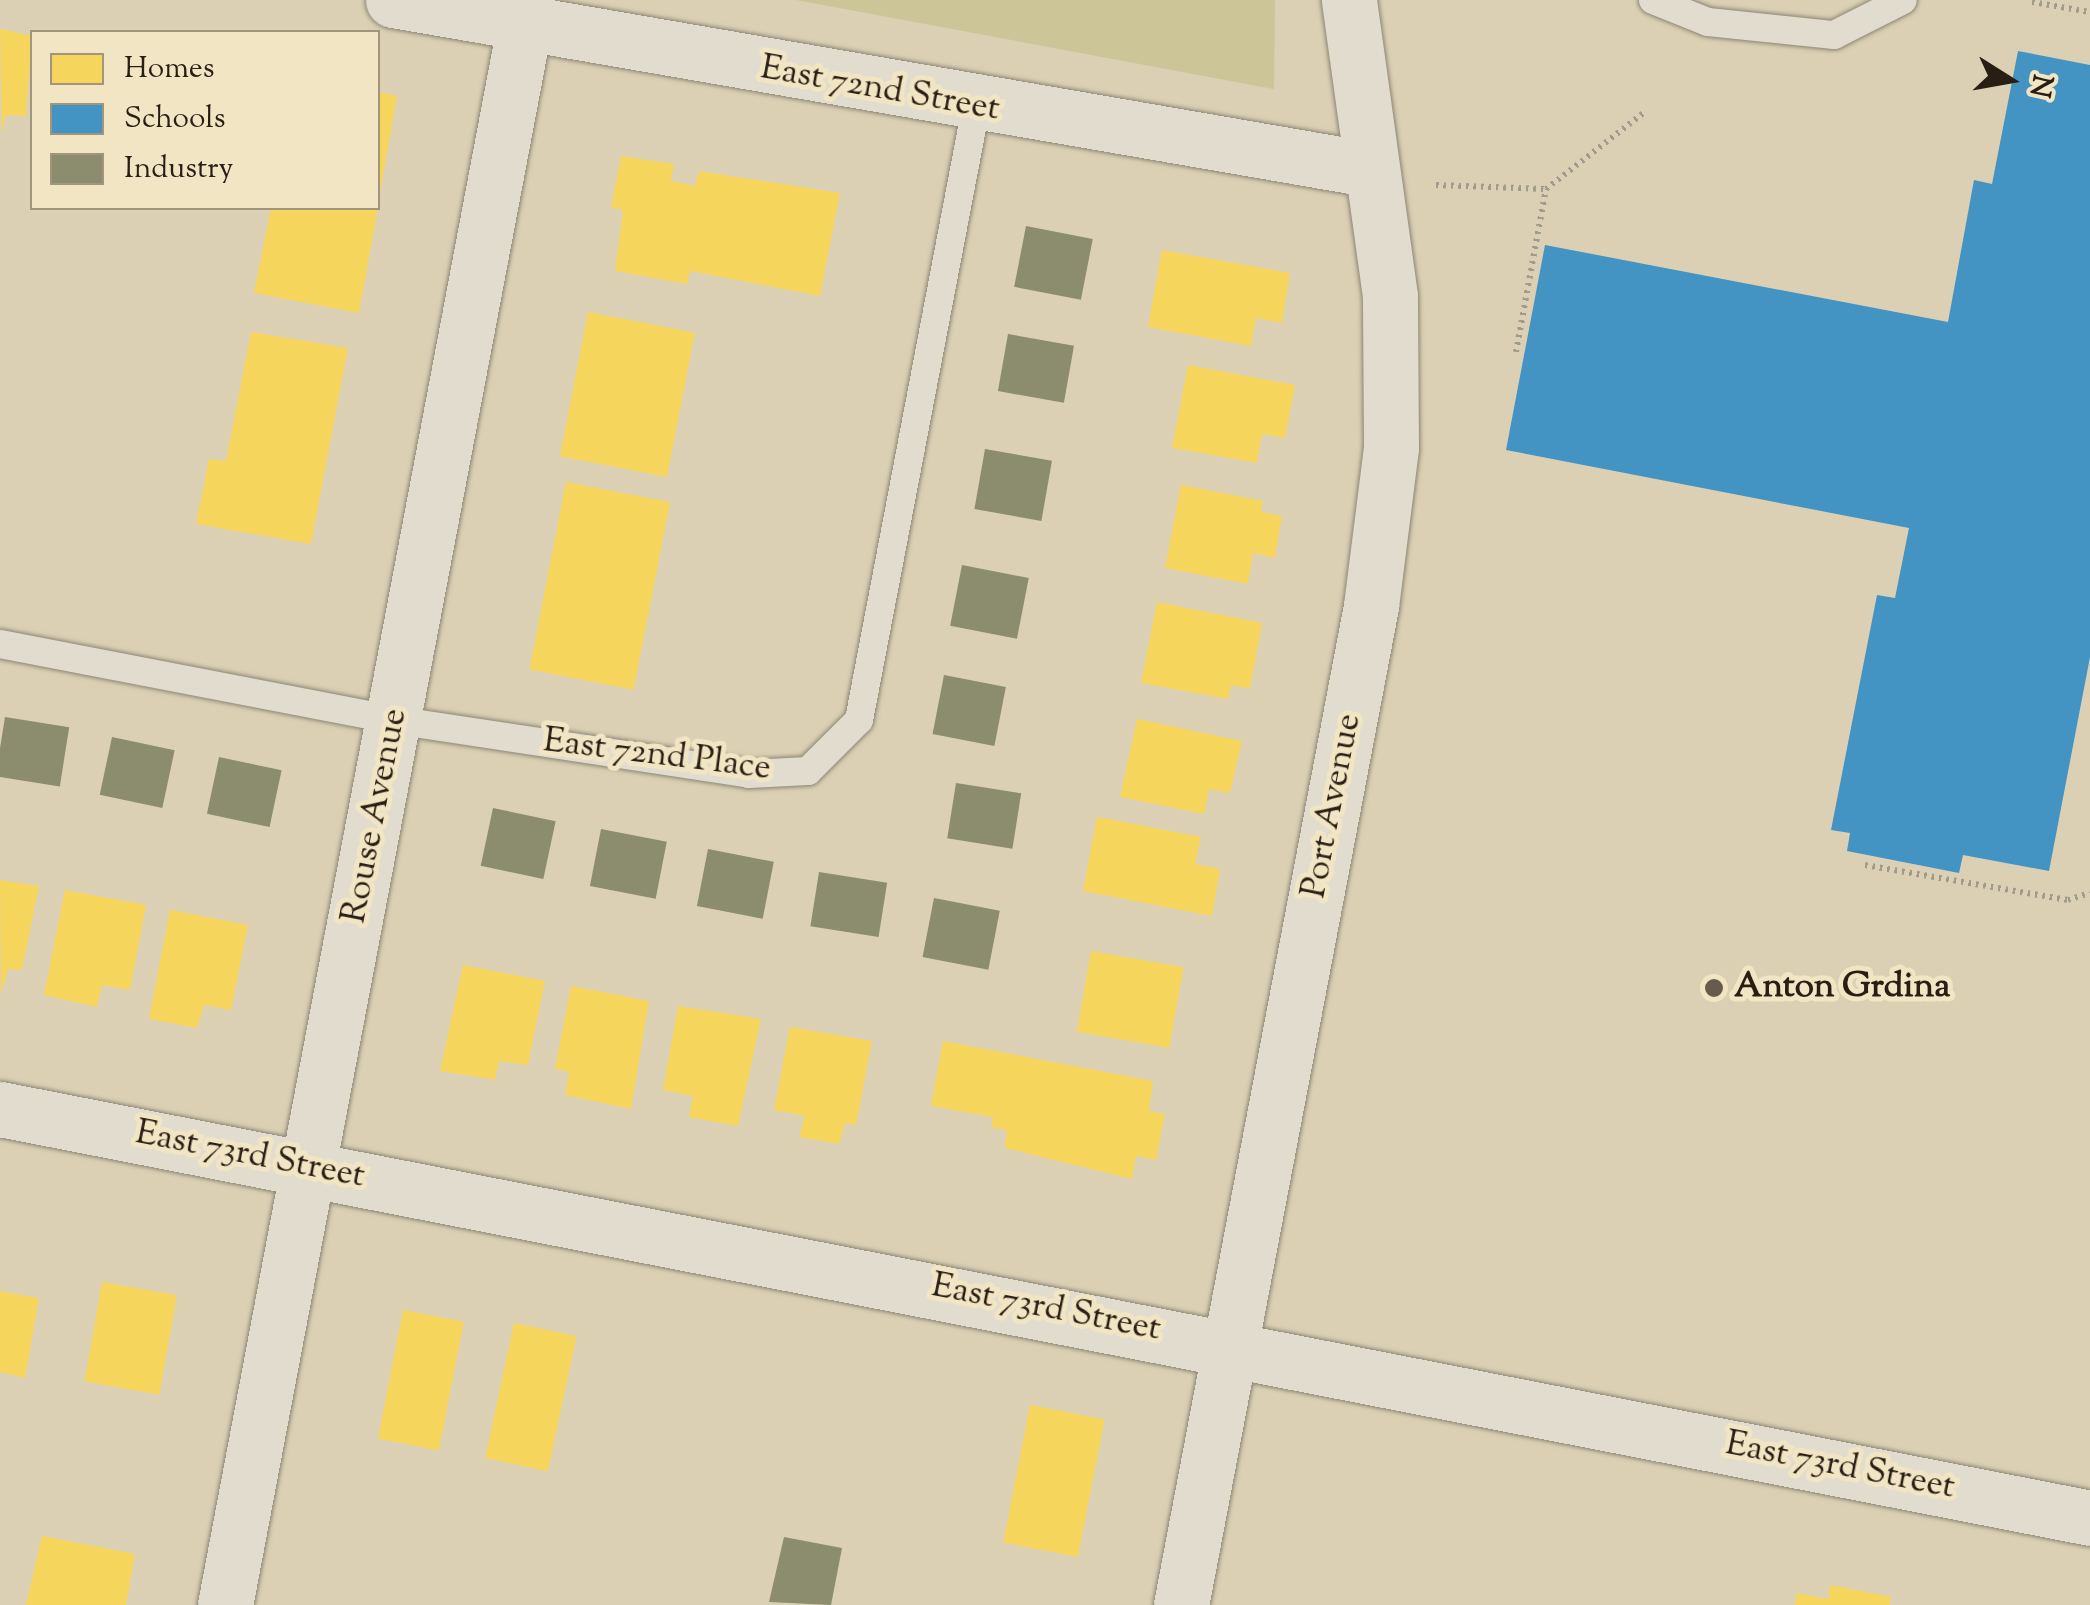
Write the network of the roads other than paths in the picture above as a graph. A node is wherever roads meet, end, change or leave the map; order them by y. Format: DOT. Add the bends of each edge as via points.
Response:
graph roads {
  1 [pos="394,0"];
  2 [pos="1349,0"];
  3 [pos="1653,0"];
  4 [pos="1903,0"];
  5 [pos="524,27"];
  6 [pos="976,107"];
  7 [pos="1368,168"];
  8 [pos="0,644"];
  9 [pos="394,720"];
  10 [pos="0,1110"];
  11 [pos="310,1166"];
  12 [pos="1229,1344"];
  13 [pos="2090,1518"];
  14 [pos="225,1605"];
  15 [pos="1181,1605"];
  1 -- 5 [label="street, East 72nd Street"];
  2 -- 7 [label="street, Port Avenue"];
  3 -- 4 [label="lane" via="1708,22 1834,36"];
  5 -- 6 [label="street, East 72nd Street"];
  5 -- 9 [label="street, Rouse Avenue"];
  6 -- 7 [label="street, East 72nd Street"];
  6 -- 9 [label="lane, East 72nd Place" via="858,720 808,772 750,774"];
  7 -- 12 [label="street, Port Avenue" via="1390,296 1391,448 1371,606"];
  8 -- 9 [label="lane, East 72nd Place"];
  9 -- 11 [label="street, Rouse Avenue"];
  10 -- 11 [label="street, East 73rd Street"];
  11 -- 12 [label="street, East 73rd Street"];
  11 -- 14 [label="street, Rouse Avenue"];
  12 -- 13 [label="street, East 73rd Street"];
  12 -- 15 [label="street, Port Avenue"];
}
